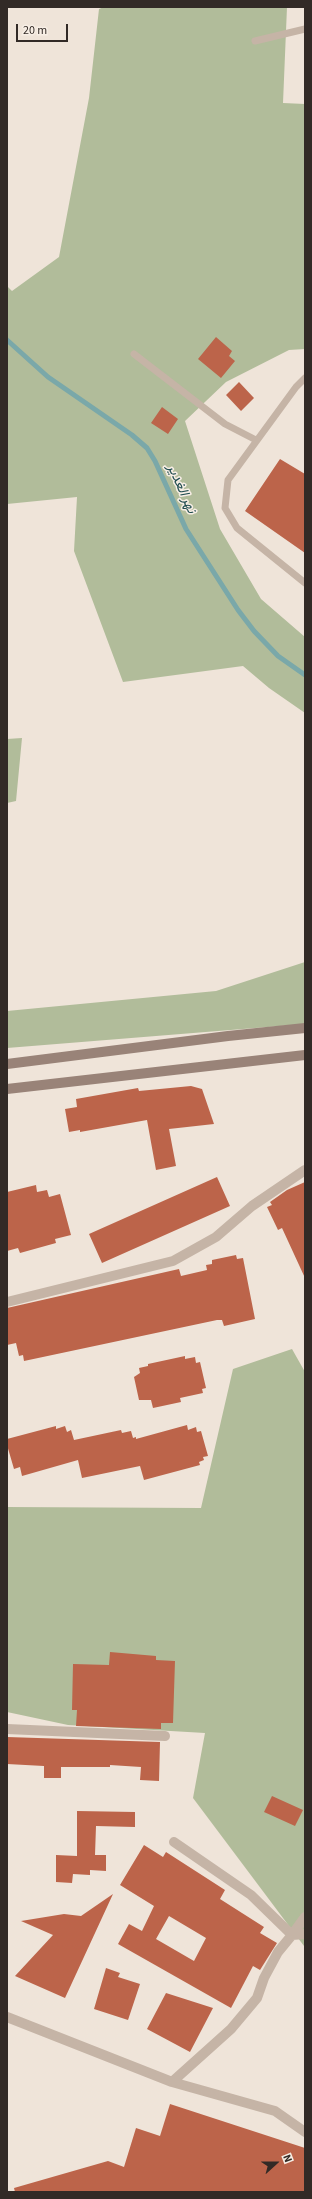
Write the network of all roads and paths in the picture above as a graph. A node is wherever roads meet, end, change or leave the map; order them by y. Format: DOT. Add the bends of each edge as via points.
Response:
graph roads {
  1 [pos="305,30"];
  2 [pos="255,41"];
  3 [pos="134,354"];
  4 [pos="305,378"];
  5 [pos="256,440"];
  6 [pos="305,583"];
  7 [pos="305,1028"];
  8 [pos="305,1055"];
  9 [pos="7,1064"];
  10 [pos="7,1089"];
  11 [pos="305,1170"];
  12 [pos="7,1302"];
  13 [pos="7,1729"];
  14 [pos="165,1736"];
  15 [pos="174,1842"];
  16 [pos="305,1917"];
  17 [pos="305,1934"];
  18 [pos="292,1935"];
  19 [pos="7,2017"];
  20 [pos="172,2082"];
  21 [pos="305,2132"];
  1 -- 2 [label="lane"];
  3 -- 5 [label="lane" via="225,424"];
  4 -- 5 [label="lane"];
  5 -- 6 [label="lane" via="228,480 225,508 237,528"];
  7 -- 9 [label="street"];
  8 -- 10 [label="street"];
  11 -- 12 [label="street" via="252,1206 216,1238 173,1261"];
  13 -- 14 [label="street"];
  15 -- 18 [label="street" via="251,1895"];
  16 -- 18 [label="street"];
  17 -- 18 [label="street"];
  18 -- 20 [label="street" via="278,1952 257,1998 231,2029"];
  19 -- 20 [label="street"];
  20 -- 21 [label="street" via="275,2110"];
}
